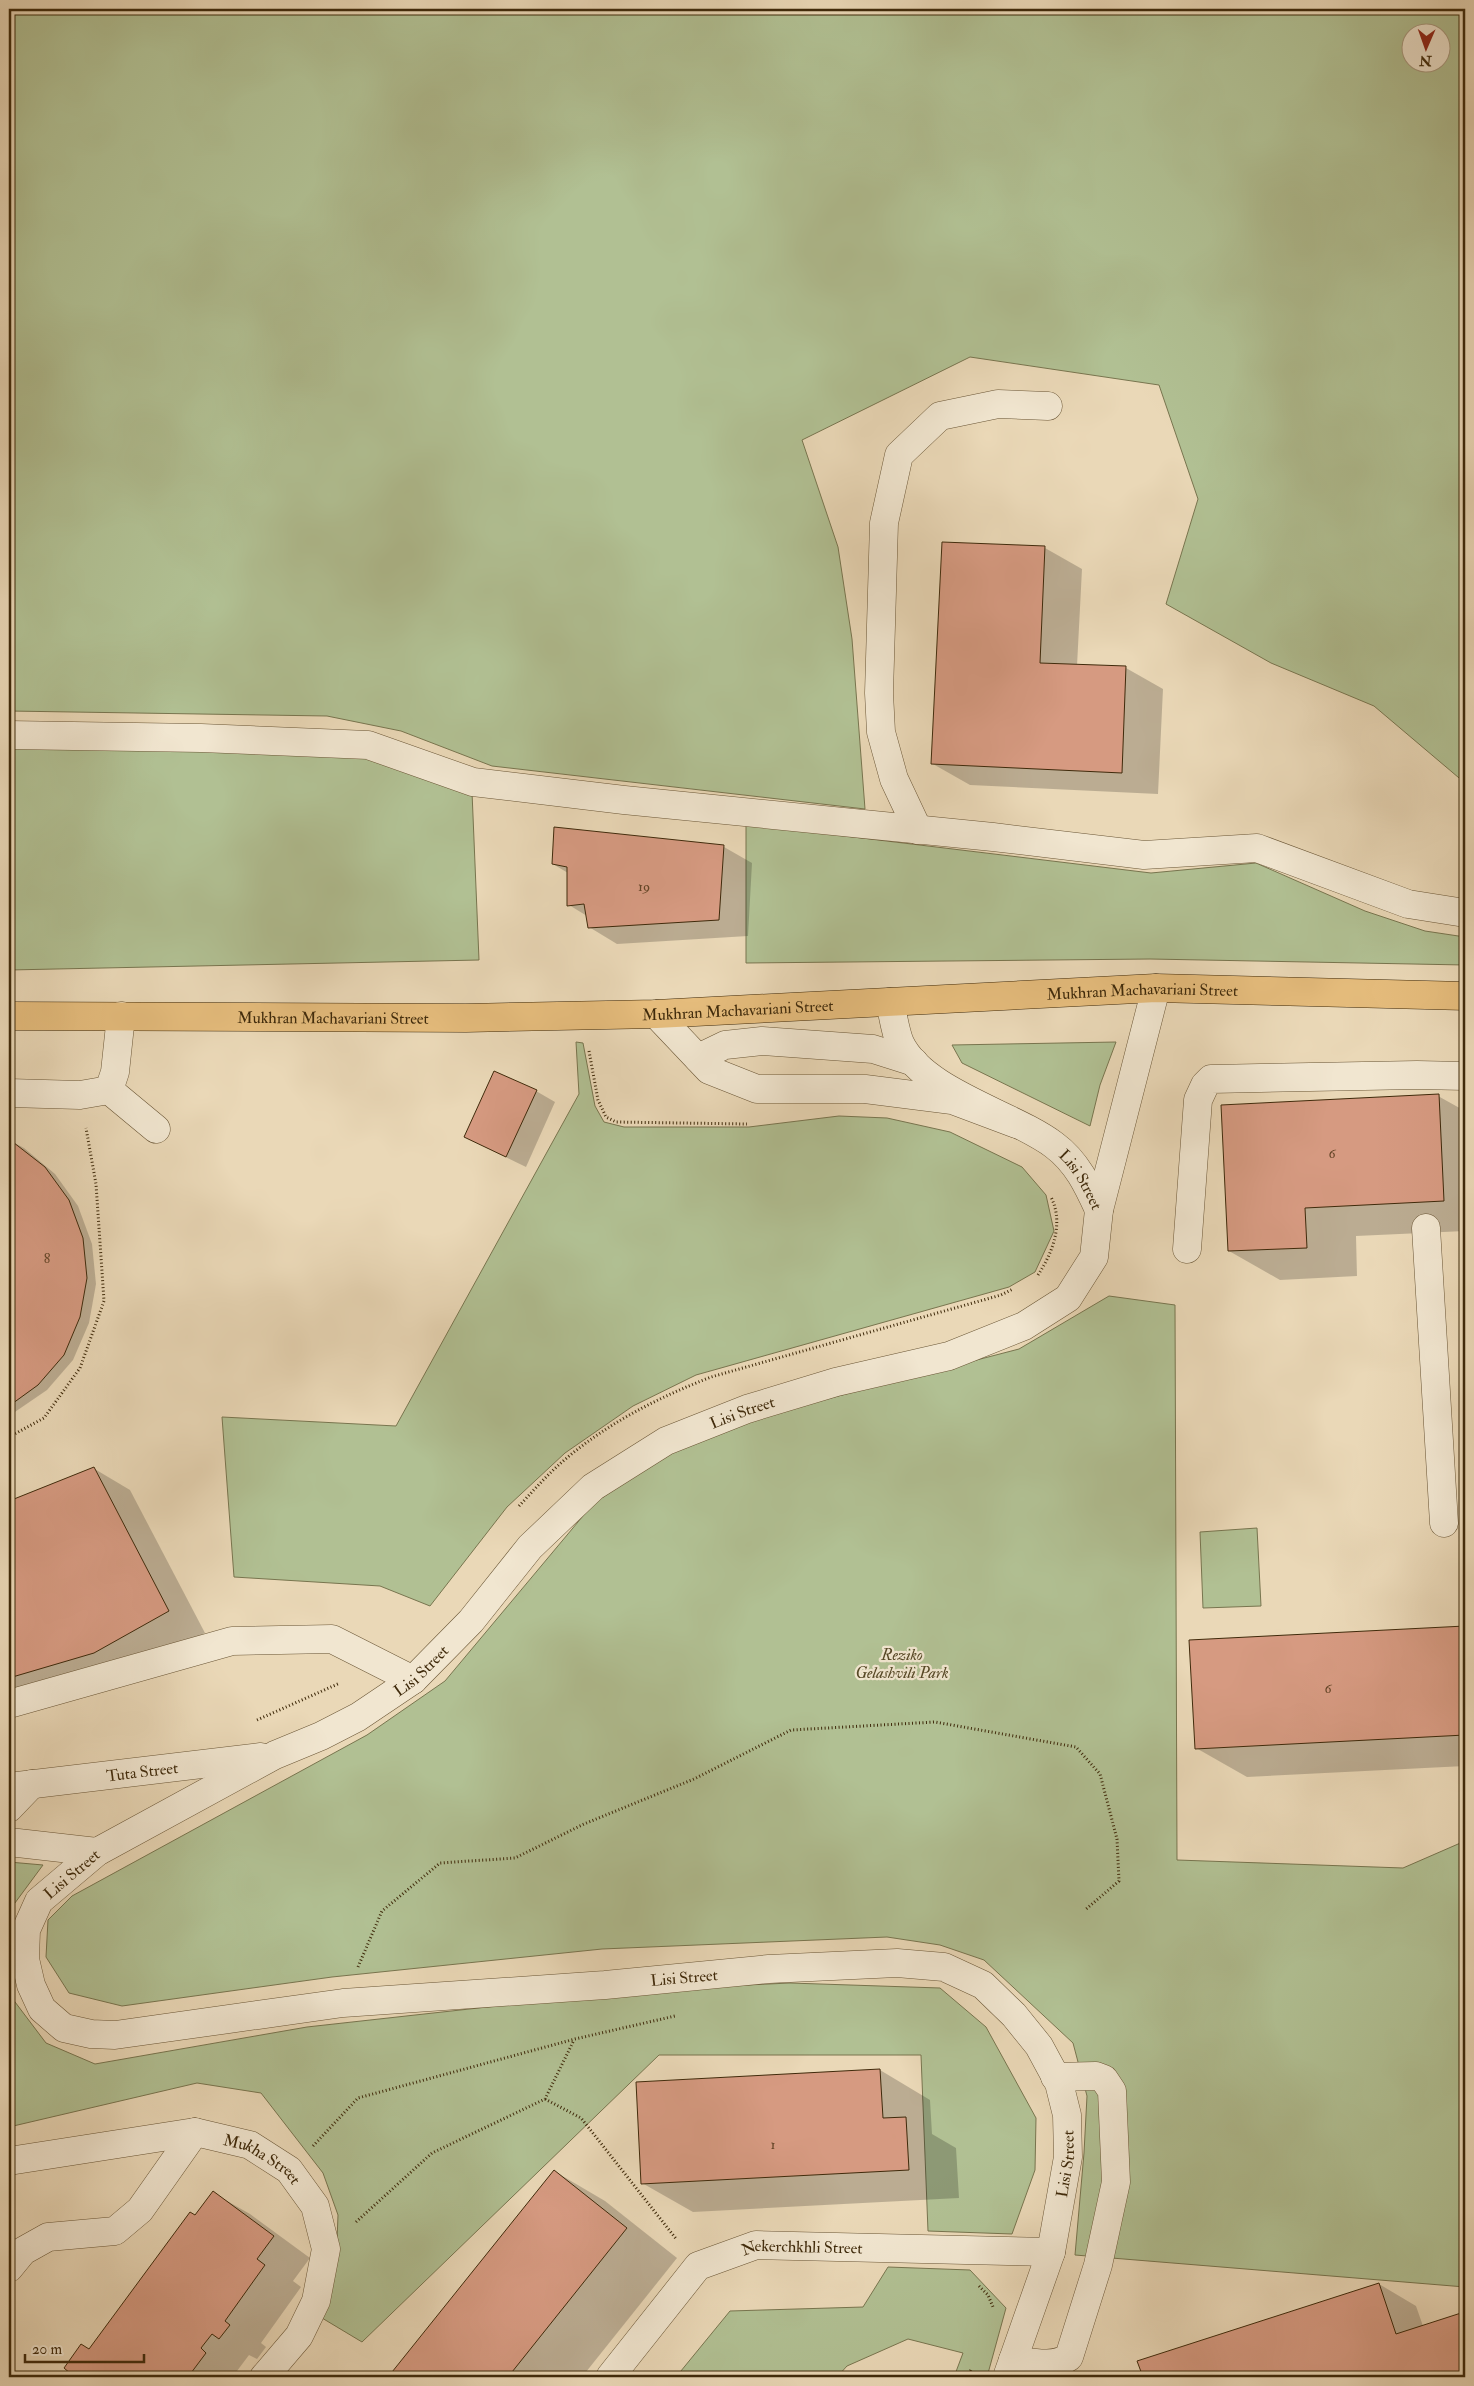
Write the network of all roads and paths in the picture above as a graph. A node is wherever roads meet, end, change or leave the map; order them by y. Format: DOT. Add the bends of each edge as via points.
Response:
graph roads {
  1 [pos="1048,406"];
  2 [pos="9,736"];
  3 [pos="918,830"];
  4 [pos="1465,912"];
  5 [pos="1156,988"];
  6 [pos="1465,996"];
  7 [pos="890,1002"];
  8 [pos="656,1014"];
  9 [pos="583,1015"];
  10 [pos="9,1016"];
  11 [pos="121,1016"];
  12 [pos="698,1058"];
  13 [pos="914,1062"];
  14 [pos="1465,1076"];
  15 [pos="109,1090"];
  16 [pos="9,1093"];
  17 [pos="80,1095"];
  18 [pos="755,1123"];
  19 [pos="1016,1124"];
  20 [pos="156,1129"];
  21 [pos="1048,1192"];
  22 [pos="1099,1210"];
  23 [pos="1426,1228"];
  24 [pos="1187,1249"];
  25 [pos="1037,1276"];
  26 [pos="1015,1288"];
  27 [pos="9,1436"];
  28 [pos="515,1510"];
  29 [pos="1444,1523"];
  30 [pos="374,1660"];
  31 [pos="413,1680"];
  32 [pos="9,1704"];
  33 [pos="252,1722"];
  34 [pos="275,1755"];
  35 [pos="20,1786"];
  36 [pos="9,1808"];
  37 [pos="9,1842"];
  38 [pos="98,1852"];
  39 [pos="1085,1910"];
  40 [pos="343,2003"];
  41 [pos="679,2015"];
  42 [pos="574,2039"];
  43 [pos="1055,2077"];
  44 [pos="545,2099"];
  45 [pos="195,2132"];
  46 [pos="9,2161"];
  47 [pos="290,2170"];
  48 [pos="326,2249"];
  49 [pos="1051,2252"];
  50 [pos="698,2266"];
  51 [pos="9,2268"];
  52 [pos="978,2285"];
  53 [pos="994,2314"];
  54 [pos="976,2360"];
  55 [pos="1010,2369"];
  56 [pos="264,2377"];
  57 [pos="610,2377"];
  58 [pos="968,2377"];
  1 -- 3 [label="street" via="998,404 940,416 898,455 884,523 879,693 881,732 894,779"];
  2 -- 3 [label="street" via="201,738 368,745 473,782"];
  3 -- 4 [label="street" via="1144,855 1257,848 1408,904"];
  5 -- 6 [label="main road, Mukhran Machavariani Street"];
  5 -- 7 [label="main road, Mukhran Machavariani Street"];
  5 -- 22 [label="street"];
  7 -- 8 [label="main road, Mukhran Machavariani Street"];
  7 -- 13 [label="street, Lisi Street" via="900,1043"];
  8 -- 9 [label="main road, Mukhran Machavariani Street"];
  8 -- 12 [label="street, Lisi Street"];
  9 -- 11 [label="main road, Mukhran Machavariani Street" via="466,1018"];
  9 -- 18 [label="path" via="598,1100 606,1117 616,1122"];
  10 -- 11 [label="main road, Mukhran Machavariani Street"];
  11 -- 15 [label="street" via="115,1072"];
  12 -- 13 [label="street" via="725,1045 762,1041 873,1049"];
  12 -- 19 [label="street, Lisi Street" via="709,1070 757,1089 866,1089 952,1100"];
  13 -- 19 [label="street, Lisi Street" via="943,1086"];
  14 -- 24 [label="street" via="1211,1079 1198,1100"];
  15 -- 17 [label="street"];
  15 -- 20 [label="street"];
  16 -- 17 [label="street"];
  17 -- 27 [label="path" via="96,1184 104,1301 80,1368 44,1418"];
  19 -- 22 [label="street, Lisi Street" via="1055,1145 1082,1173"];
  21 -- 25 [label="path" via="1056,1208 1057,1230 1048,1259"];
  22 -- 31 [label="street, Lisi Street" via="1094,1257 1068,1298 1024,1326 949,1356 836,1382 747,1409 666,1441 593,1487 530,1546 472,1621"];
  23 -- 29 [label="street"];
  26 -- 28 [label="path" via="1001,1295 711,1377 672,1392 621,1418 562,1462"];
  30 -- 31 [label="street"];
  30 -- 32 [label="street" via="332,1639 232,1641"];
  30 -- 33 [label="path" via="348,1679"];
  31 -- 34 [label="street, Lisi Street" via="358,1717"];
  34 -- 35 [label="street, Tuta Street"];
  34 -- 38 [label="street, Lisi Street"];
  35 -- 36 [label="street"];
  37 -- 38 [label="street"];
  38 -- 40 [label="street, Lisi Street" via="39,1901 26,1930 25,1959 31,1985 42,2010 64,2028 115,2035"];
  39 -- 40 [label="path" via="1119,1881 1117,1839 1100,1774 1076,1747 935,1722 791,1730 694,1779 584,1824 515,1858 440,1863 382,1911"];
  40 -- 43 [label="street, Lisi Street" via="605,1985 769,1969 898,1963 944,1967 983,1985 1014,2015 1039,2046"];
  41 -- 42 [label="path"];
  42 -- 44 [label="path"];
  42 -- 47 [label="path" via="358,2098"];
  43 -- 49 [label="street, Lisi Street" via="1068,2115 1068,2157"];
  43 -- 55 [label="street" via="1096,2076 1104,2079 1112,2091 1116,2182 1098,2265 1069,2357 1061,2363"];
  44 -- 48 [label="path" via="432,2153"];
  44 -- 50 [label="path" via="581,2118"];
  45 -- 46 [label="street, Mukha Street"];
  45 -- 47 [label="street, Mukha Street" via="250,2145"];
  45 -- 51 [label="street" via="140,2210 115,2231 48,2237 24,2251"];
  47 -- 48 [label="street, Mukha Street" via="314,2206"];
  48 -- 56 [label="street, Mukha Street" via="316,2301 298,2336"];
  49 -- 50 [label="street, Nekerchkhli Street" via="756,2245"];
  49 -- 55 [label="street, Lisi Street"];
  50 -- 57 [label="street"];
  52 -- 53 [label="path" via="988,2295"];
  54 -- 58 [label="path"];
}
